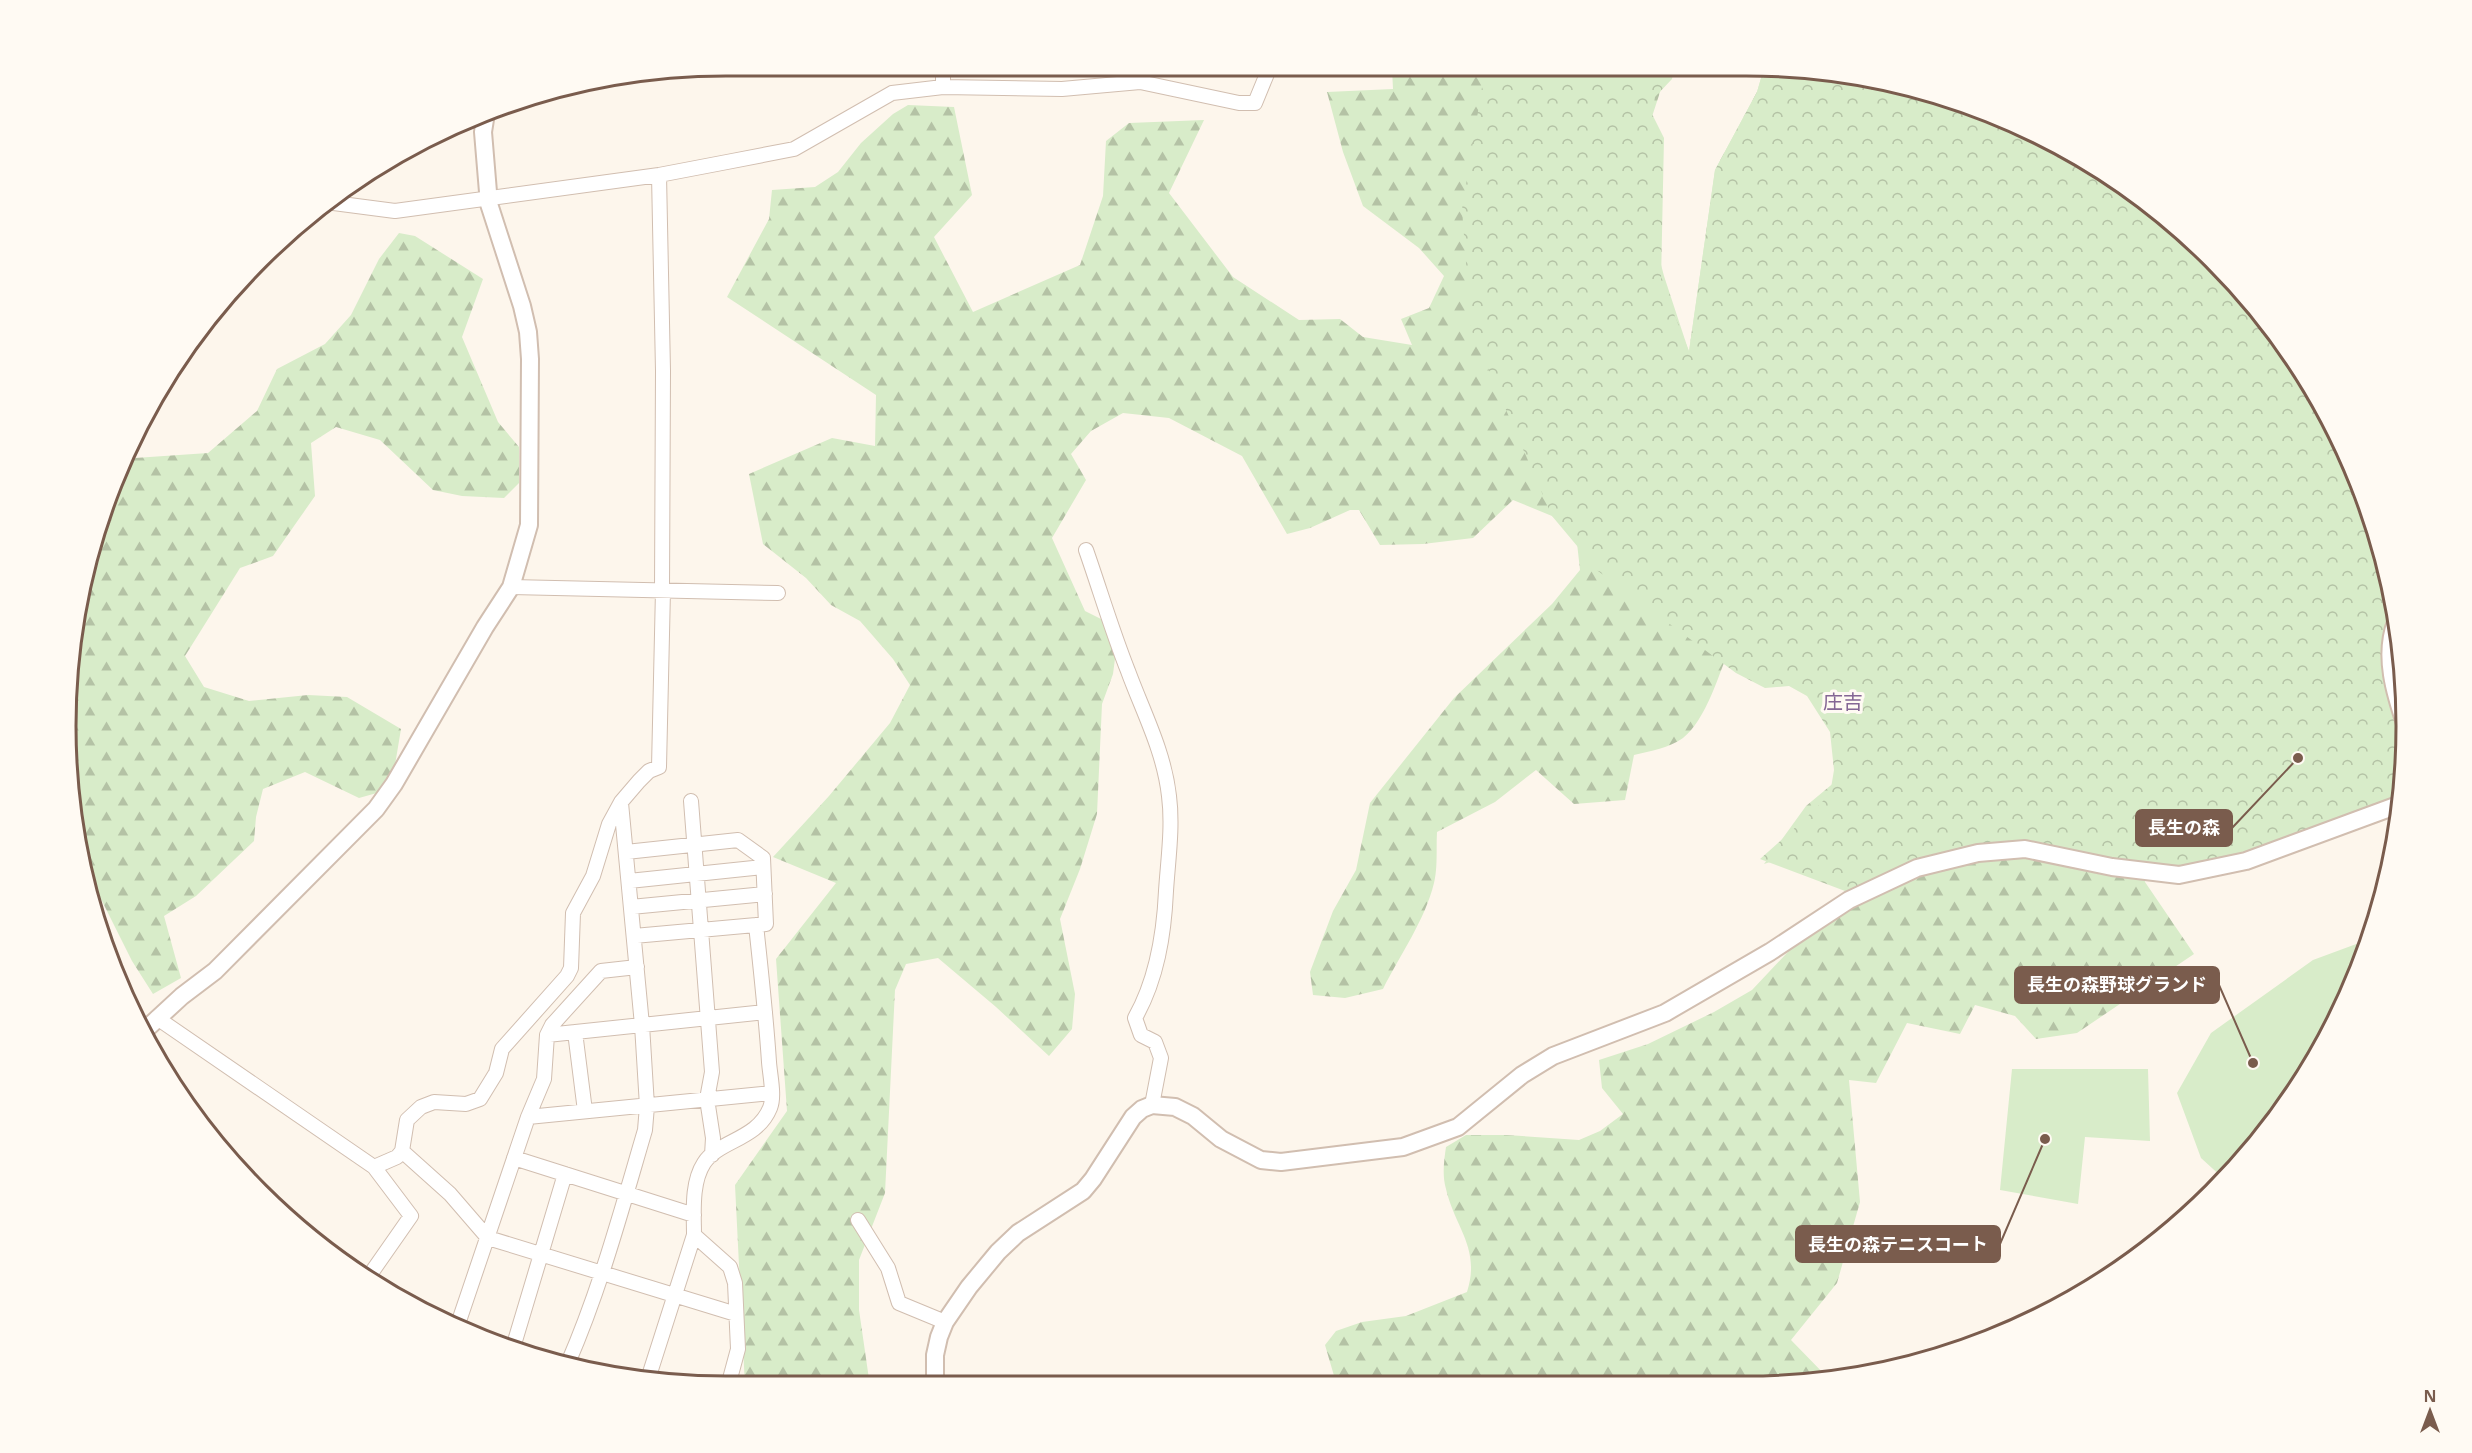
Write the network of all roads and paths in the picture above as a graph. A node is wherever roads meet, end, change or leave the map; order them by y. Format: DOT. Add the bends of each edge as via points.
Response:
graph roads {
  1 [pos="944,77"];
  2 [pos="1266,77"];
  3 [pos="944,87"];
  4 [pos="484,124"];
  5 [pos="659,175"];
  6 [pos="490,197"];
  7 [pos="341,204"];
  8 [pos="1086,550"];
  9 [pos="511,587"];
  10 [pos="662,590"];
  11 [pos="778,593"];
  12 [pos="2391,655"];
  13 [pos="2394,685"];
  14 [pos="691,801"];
  15 [pos="621,802"];
  16 [pos="2390,808"];
  17 [pos="694,846"];
  18 [pos="626,852"];
  19 [pos="763,867"];
  20 [pos="696,873"];
  21 [pos="629,881"];
  22 [pos="765,894"];
  23 [pos="699,900"];
  24 [pos="631,907"];
  25 [pos="756,925"];
  26 [pos="701,930"];
  27 [pos="634,936"];
  28 [pos="637,968"];
  29 [pos="765,1012"];
  30 [pos="157,1018"];
  31 [pos="708,1018"];
  32 [pos="150,1025"];
  33 [pos="642,1025"];
  34 [pos="575,1032"];
  35 [pos="547,1035"];
  36 [pos="772,1093"];
  37 [pos="707,1099"];
  38 [pos="1152,1105"];
  39 [pos="647,1106"];
  40 [pos="585,1111"];
  41 [pos="528,1117"];
  42 [pos="402,1151"];
  43 [pos="712,1155"];
  44 [pos="514,1158"];
  45 [pos="374,1167"];
  46 [pos="565,1174"];
  47 [pos="627,1194"];
  48 [pos="694,1215"];
  49 [pos="858,1220"];
  50 [pos="694,1235"];
  51 [pos="488,1238"];
  52 [pos="540,1256"];
  53 [pos="372,1271"];
  54 [pos="602,1273"];
  55 [pos="673,1296"];
  56 [pos="736,1314"];
  57 [pos="460,1319"];
  58 [pos="945,1322"];
  59 [pos="515,1341"];
  60 [pos="571,1357"];
  61 [pos="650,1372"];
  62 [pos="731,1376"];
  63 [pos="935,1376"];
  1 -- 3 [label="street"];
  2 -- 3 [label="street" via="1255,103 1140,82 1062,89"];
  3 -- 5 [label="street" via="892,93 794,149"];
  4 -- 6 [label="street"];
  5 -- 6 [label="street"];
  5 -- 10 [label="street"];
  6 -- 7 [label="street" via="395,211"];
  6 -- 9 [label="street" via="522,306 530,359 529,525"];
  8 -- 38 [label="street" via="1161,755 1169,795 1160,953 1146,999 1135,1018 1141,1035 1155,1042 1161,1058"];
  9 -- 10 [label="street"];
  9 -- 30 [label="street" via="376,809 214,971"];
  10 -- 11 [label="street"];
  10 -- 15 [label="street" via="659,767 649,771"];
  12 -- 13 [label="street"];
  14 -- 17 [label="street"];
  15 -- 18 [label="street"];
  15 -- 42 [label="street" via="609,824 593,876 573,913 571,968 567,976 502,1049 496,1073 480,1099 466,1104 434,1102 421,1107 407,1120"];
  16 -- 38 [label="street" via="2246,861 2179,875 2112,867 2025,849 1978,853 1917,868 1849,900 1665,1013 1553,1056 1522,1075 1458,1127 1403,1147 1281,1162 1261,1160 1221,1139 1193,1116 1175,1107"];
  17 -- 18 [label="street"];
  17 -- 19 [label="street" via="738,840 763,858"];
  17 -- 20 [label="street"];
  18 -- 21 [label="street"];
  19 -- 20 [label="street"];
  19 -- 22 [label="street"];
  20 -- 21 [label="street"];
  20 -- 23 [label="street"];
  21 -- 24 [label="street"];
  22 -- 23 [label="street"];
  22 -- 25 [label="street" via="766,924"];
  23 -- 24 [label="street"];
  23 -- 26 [label="street"];
  24 -- 27 [label="street"];
  25 -- 26 [label="street"];
  25 -- 29 [label="street"];
  26 -- 27 [label="street"];
  26 -- 31 [label="street"];
  27 -- 28 [label="street"];
  28 -- 33 [label="street"];
  28 -- 35 [label="street" via="601,971"];
  29 -- 31 [label="street"];
  29 -- 36 [label="street"];
  30 -- 32 [label="street"];
  30 -- 45 [label="street"];
  31 -- 33 [label="street"];
  31 -- 37 [label="street" via="712,1072"];
  33 -- 34 [label="street"];
  33 -- 39 [label="street"];
  34 -- 35 [label="street"];
  34 -- 40 [label="street"];
  35 -- 41 [label="street" via="544,1079"];
  36 -- 37 [label="street"];
  36 -- 43 [label="street" via="771,1107 759,1126"];
  37 -- 39 [label="street"];
  37 -- 43 [label="street"];
  38 -- 58 [label="street" via="1132,1117 1083,1191 1007,1242"];
  39 -- 40 [label="street"];
  39 -- 47 [label="street" via="645,1130"];
  40 -- 41 [label="street"];
  41 -- 44 [label="street"];
  42 -- 45 [label="street"];
  42 -- 51 [label="street" via="450,1194"];
  43 -- 48 [label="street" via="699,1175"];
  44 -- 46 [label="street"];
  44 -- 51 [label="street"];
  45 -- 53 [label="street" via="411,1216"];
  46 -- 47 [label="street"];
  46 -- 52 [label="street"];
  47 -- 48 [label="street"];
  47 -- 54 [label="street"];
  48 -- 50 [label="street"];
  49 -- 58 [label="street" via="888,1268 899,1303"];
  50 -- 55 [label="street"];
  50 -- 56 [label="street" via="730,1267"];
  51 -- 52 [label="street"];
  51 -- 57 [label="street"];
  52 -- 54 [label="street"];
  52 -- 59 [label="street"];
  54 -- 55 [label="street"];
  54 -- 60 [label="street"];
  55 -- 56 [label="street"];
  55 -- 61 [label="street"];
  56 -- 62 [label="street" via="738,1349"];
  58 -- 63 [label="street" via="935,1355"];
}
